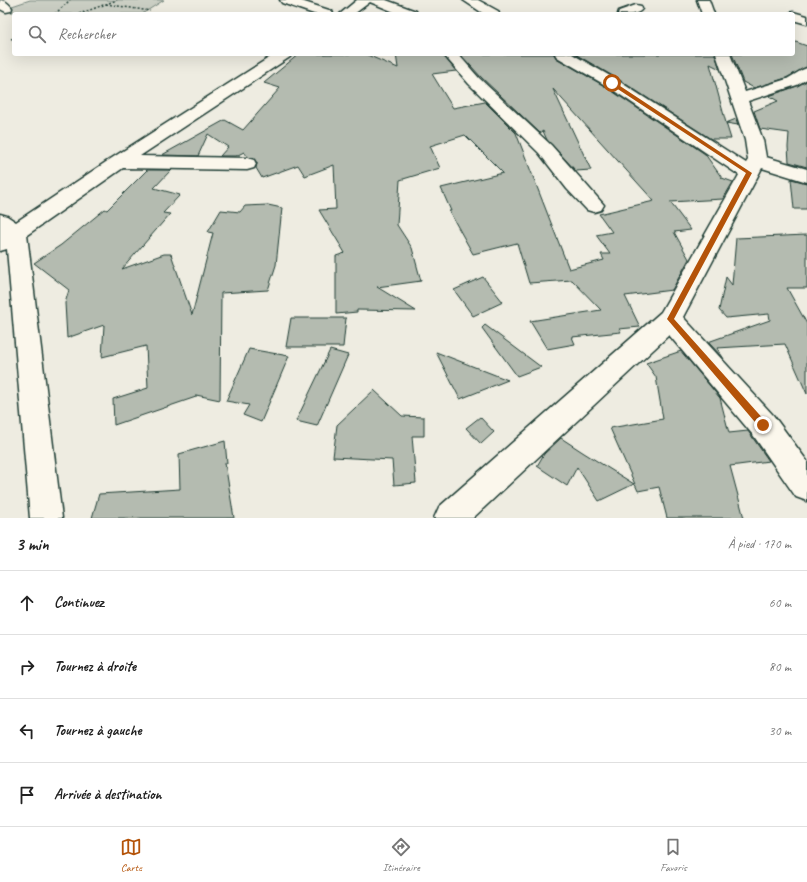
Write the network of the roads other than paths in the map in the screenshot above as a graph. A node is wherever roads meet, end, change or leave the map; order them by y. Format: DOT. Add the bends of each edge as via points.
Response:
graph roads {
  1 [pos="286,0"];
  2 [pos="365,0"];
  3 [pos="375,0"];
  4 [pos="469,0"];
  5 [pos="703,0"];
  6 [pos="321,12"];
  7 [pos="349,12"];
  8 [pos="406,12"];
  9 [pos="490,12"];
  10 [pos="707,12"];
  11 [pos="795,17"];
  12 [pos="807,20"];
  13 [pos="282,56"];
  14 [pos="452,56"];
  15 [pos="565,56"];
  16 [pos="724,56"];
  17 [pos="807,73"];
  18 [pos="739,99"];
  19 [pos="119,162"];
  20 [pos="246,164"];
  21 [pos="754,167"];
  22 [pos="807,176"];
  23 [pos="594,205"];
  24 [pos="5,233"];
  25 [pos="670,319"];
  26 [pos="807,486"];
  27 [pos="46,518"];
  28 [pos="450,518"];
  1 -- 6 [label="street"];
  2 -- 7 [label="street"];
  3 -- 8 [label="street"];
  4 -- 9 [label="street"];
  5 -- 10 [label="street"];
  11 -- 12 [label="street"];
  13 -- 19 [label="street"];
  14 -- 23 [label="street" via="474,81 545,149"];
  15 -- 21 [label="street"];
  16 -- 18 [label="street"];
  17 -- 18 [label="street" via="792,82"];
  18 -- 21 [label="street" via="754,140"];
  19 -- 20 [label="street"];
  19 -- 24 [label="street"];
  21 -- 22 [label="street"];
  21 -- 25 [label="street"];
  24 -- 27 [label="street"];
  25 -- 26 [label="street" via="763,425"];
  25 -- 28 [label="street"];
}
